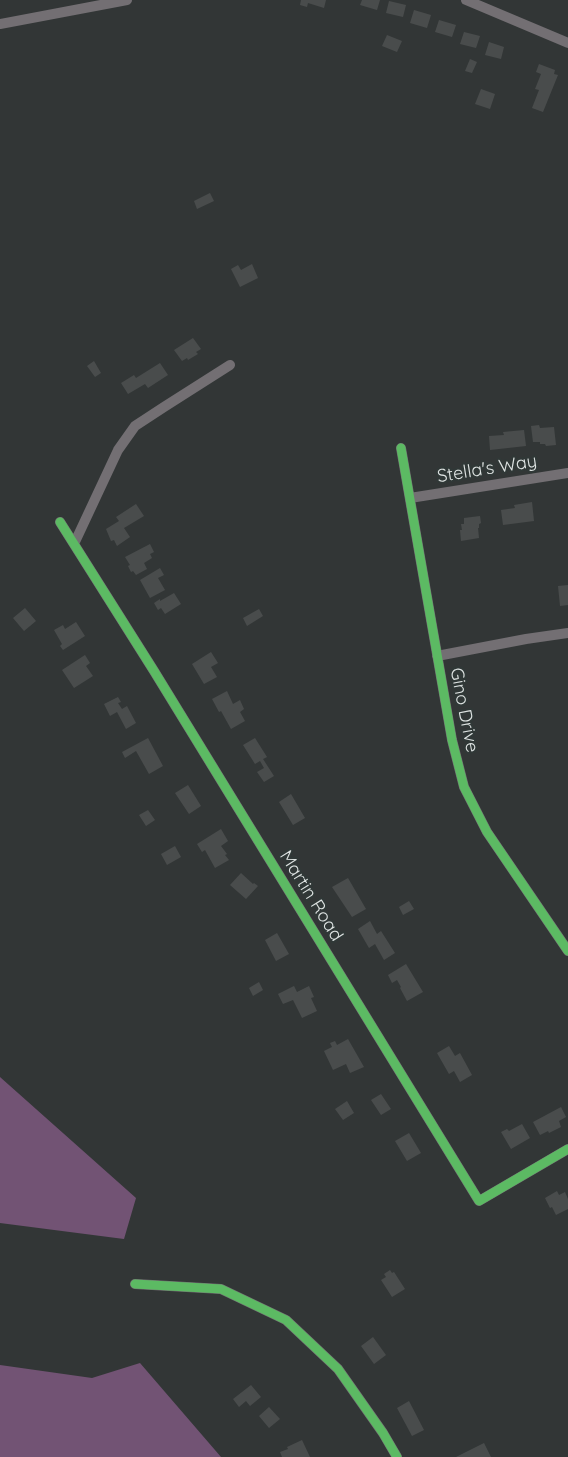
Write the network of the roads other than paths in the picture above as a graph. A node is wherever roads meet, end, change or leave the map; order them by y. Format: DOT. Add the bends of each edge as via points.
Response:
graph roads {
  1 [pos="127,0"];
  2 [pos="466,0"];
  3 [pos="0,24"];
  4 [pos="568,43"];
  5 [pos="230,365"];
  6 [pos="402,448"];
  7 [pos="568,473"];
  8 [pos="410,498"];
  9 [pos="60,522"];
  10 [pos="74,544"];
  11 [pos="568,633"];
  12 [pos="437,656"];
  13 [pos="568,951"];
  14 [pos="568,1149"];
  15 [pos="135,1284"];
  16 [pos="397,1457"];
  1 -- 3 [label="street"];
  2 -- 4 [label="street"];
  5 -- 10 [label="street" via="135,426 118,450"];
  6 -- 8 [label="street, Gino Drive"];
  7 -- 8 [label="street, Stella's Way"];
  8 -- 12 [label="street, Gino Drive"];
  9 -- 10 [label="street, Martin Road"];
  10 -- 14 [label="street, Martin Road" via="479,1201"];
  11 -- 12 [label="street"];
  12 -- 13 [label="street, Gino Drive" via="464,787 487,832"];
  15 -- 16 [label="street" via="221,1289 286,1320 338,1369"];
}
